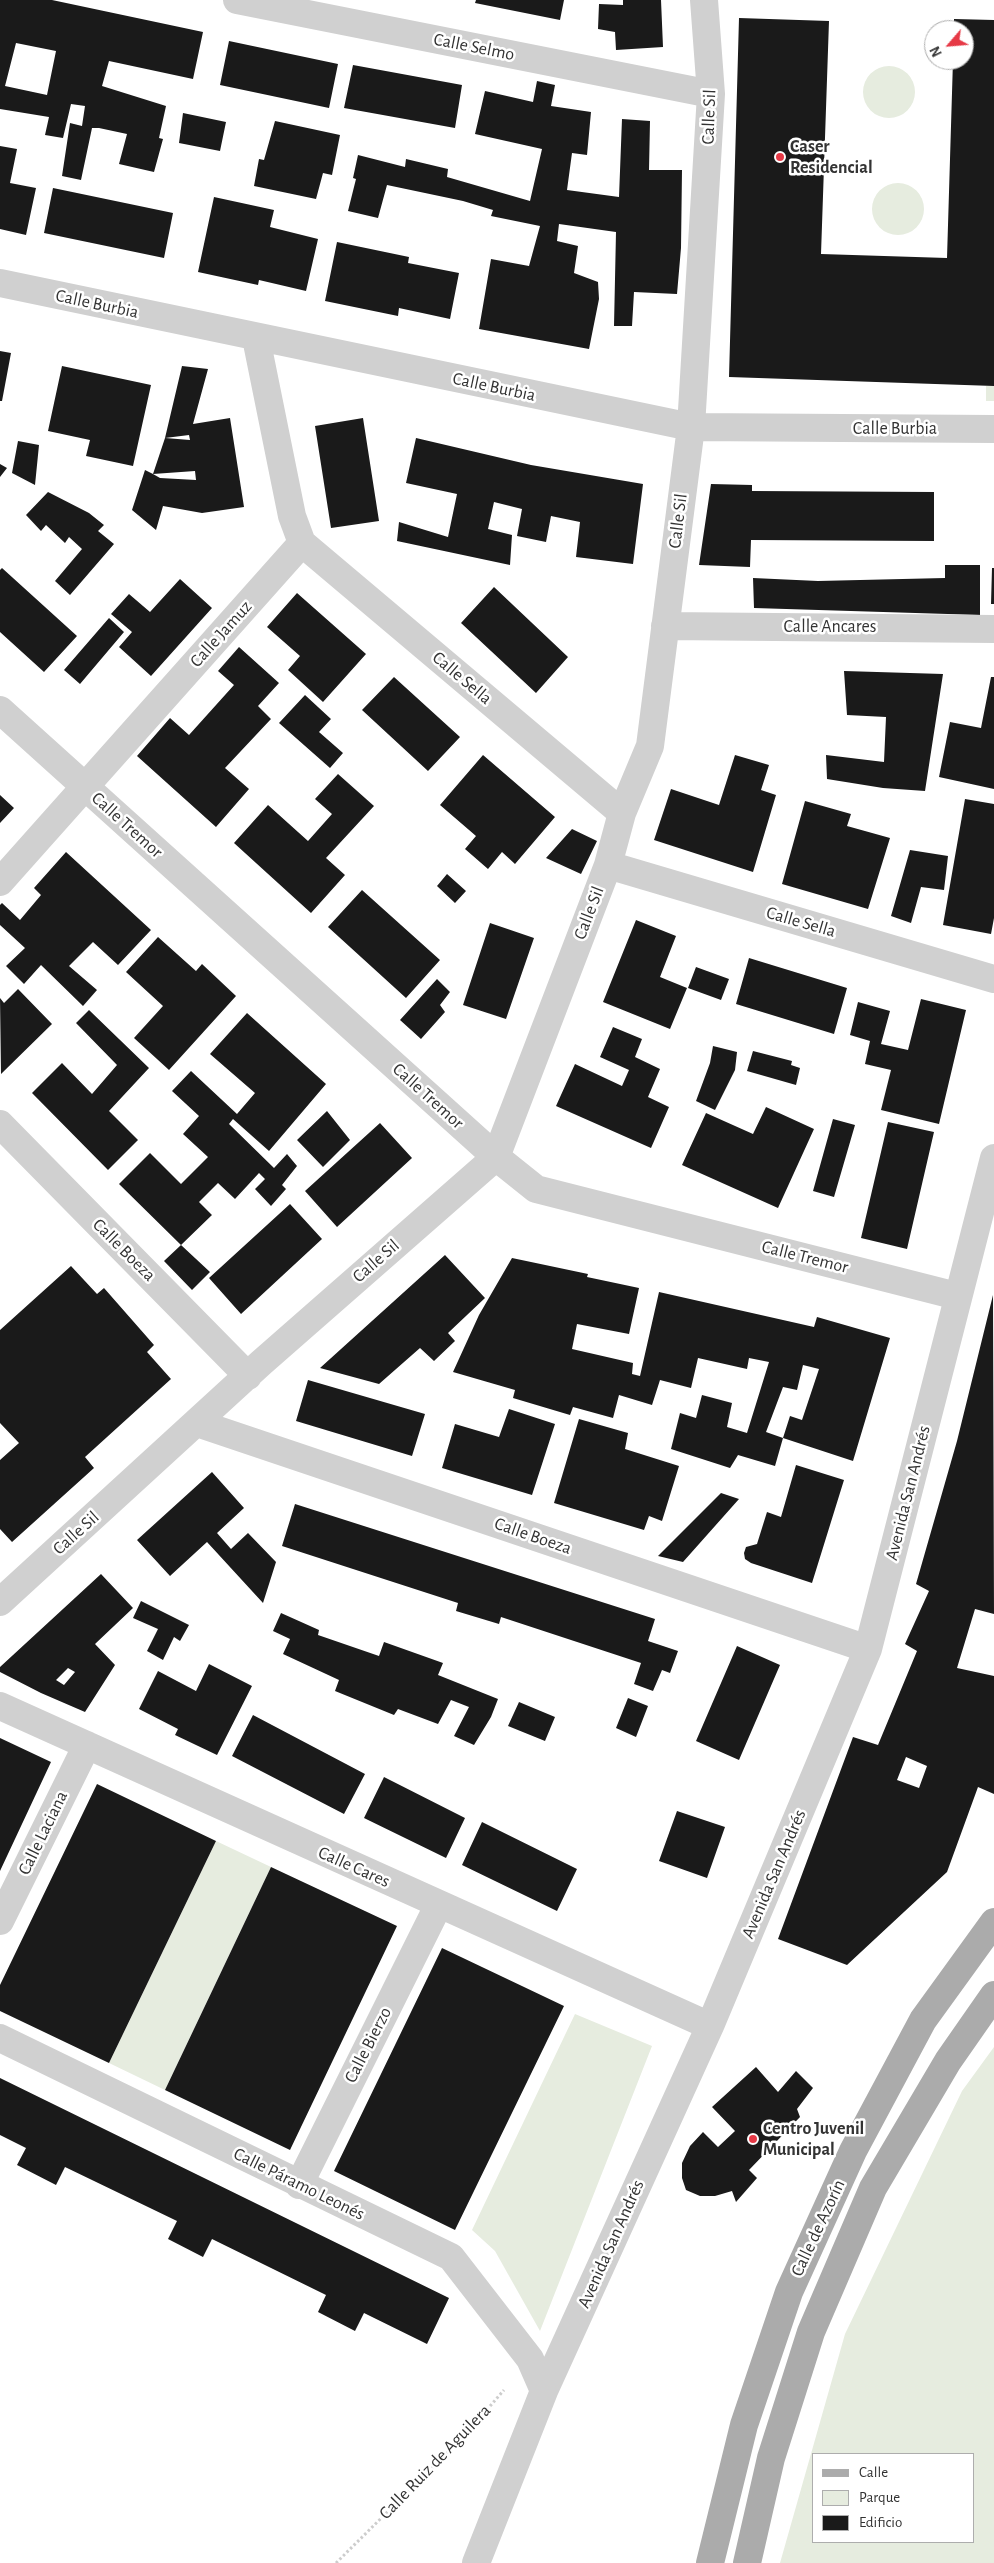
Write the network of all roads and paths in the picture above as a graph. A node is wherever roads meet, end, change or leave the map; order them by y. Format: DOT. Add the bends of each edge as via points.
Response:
graph roads {
  1 [pos="237,0"];
  2 [pos="704,0"];
  3 [pos="711,94"];
  4 [pos="0,283"];
  5 [pos="256,338"];
  6 [pos="690,427"];
  7 [pos="994,429"];
  8 [pos="302,542"];
  9 [pos="665,626"];
  10 [pos="994,629"];
  11 [pos="0,710"];
  12 [pos="84,787"];
  13 [pos="622,813"];
  14 [pos="608,865"];
  15 [pos="0,882"];
  16 [pos="994,979"];
  17 [pos="0,1124"];
  18 [pos="496,1157"];
  19 [pos="994,1158"];
  20 [pos="957,1296"];
  21 [pos="248,1376"];
  22 [pos="197,1423"];
  23 [pos="0,1602"];
  24 [pos="868,1649"];
  25 [pos="0,1706"];
  26 [pos="86,1745"];
  27 [pos="438,1906"];
  28 [pos="0,1921"];
  29 [pos="994,1922"];
  30 [pos="994,1995"];
  31 [pos="710,2026"];
  32 [pos="0,2038"];
  33 [pos="298,2185"];
  34 [pos="530,2359"];
  35 [pos="544,2391"];
  36 [pos="336,2563"];
  37 [pos="476,2563"];
  38 [pos="710,2563"];
  39 [pos="747,2563"];
  1 -- 3 [label="street, Calle Selmo"];
  2 -- 3 [label="street, Calle Sil"];
  3 -- 6 [label="street, Calle Sil"];
  4 -- 5 [label="street, Calle Burbia"];
  5 -- 6 [label="street, Calle Burbia"];
  5 -- 8 [label="street" via="292,516"];
  6 -- 7 [label="street, Calle Burbia"];
  6 -- 9 [label="street, Calle Sil"];
  8 -- 12 [label="street, Calle Jamuz"];
  8 -- 13 [label="street, Calle Sella"];
  9 -- 10 [label="street, Calle Ancares"];
  9 -- 13 [label="street, Calle Sil" via="650,746"];
  11 -- 12 [label="street, Calle Tremor"];
  12 -- 15 [label="street, Calle Jamuz"];
  12 -- 18 [label="street, Calle Tremor"];
  13 -- 14 [label="street, Calle Sil"];
  14 -- 16 [label="street, Calle Sella"];
  14 -- 18 [label="street, Calle Sil"];
  17 -- 21 [label="street, Calle Boeza"];
  18 -- 20 [label="street, Calle Tremor" via="536,1189"];
  18 -- 21 [label="street, Calle Sil"];
  19 -- 20 [label="street, Avenida San Andrés"];
  20 -- 24 [label="street, Avenida San Andrés"];
  21 -- 22 [label="street, Calle Sil"];
  22 -- 23 [label="street, Calle Sil"];
  22 -- 24 [label="street, Calle Boeza"];
  24 -- 31 [label="street, Avenida San Andrés"];
  25 -- 26 [label="street, Calle Cares"];
  26 -- 27 [label="street, Calle Cares"];
  26 -- 28 [label="street, Calle Laciana"];
  27 -- 31 [label="street, Calle Cares"];
  27 -- 33 [label="street, Calle Bierzo"];
  29 -- 38 [label="main road, Calle de Azorín" via="923,2020 853,2152 789,2292 744,2425"];
  30 -- 39 [label="main road, Calle de Azorín" via="948,2061 873,2188 811,2332 771,2458"];
  31 -- 35 [label="street, Avenida San Andrés"];
  32 -- 33 [label="street, Calle Páramo Leonés"];
  33 -- 34 [label="street, Calle Páramo Leonés" via="451,2257"];
  34 -- 35 [label="street, Calle Páramo Leonés"];
  34 -- 36 [label="path, Calle Ruiz de Aguilera" via="465,2435"];
  35 -- 37 [label="street, Avenida San Andrés"];
}
